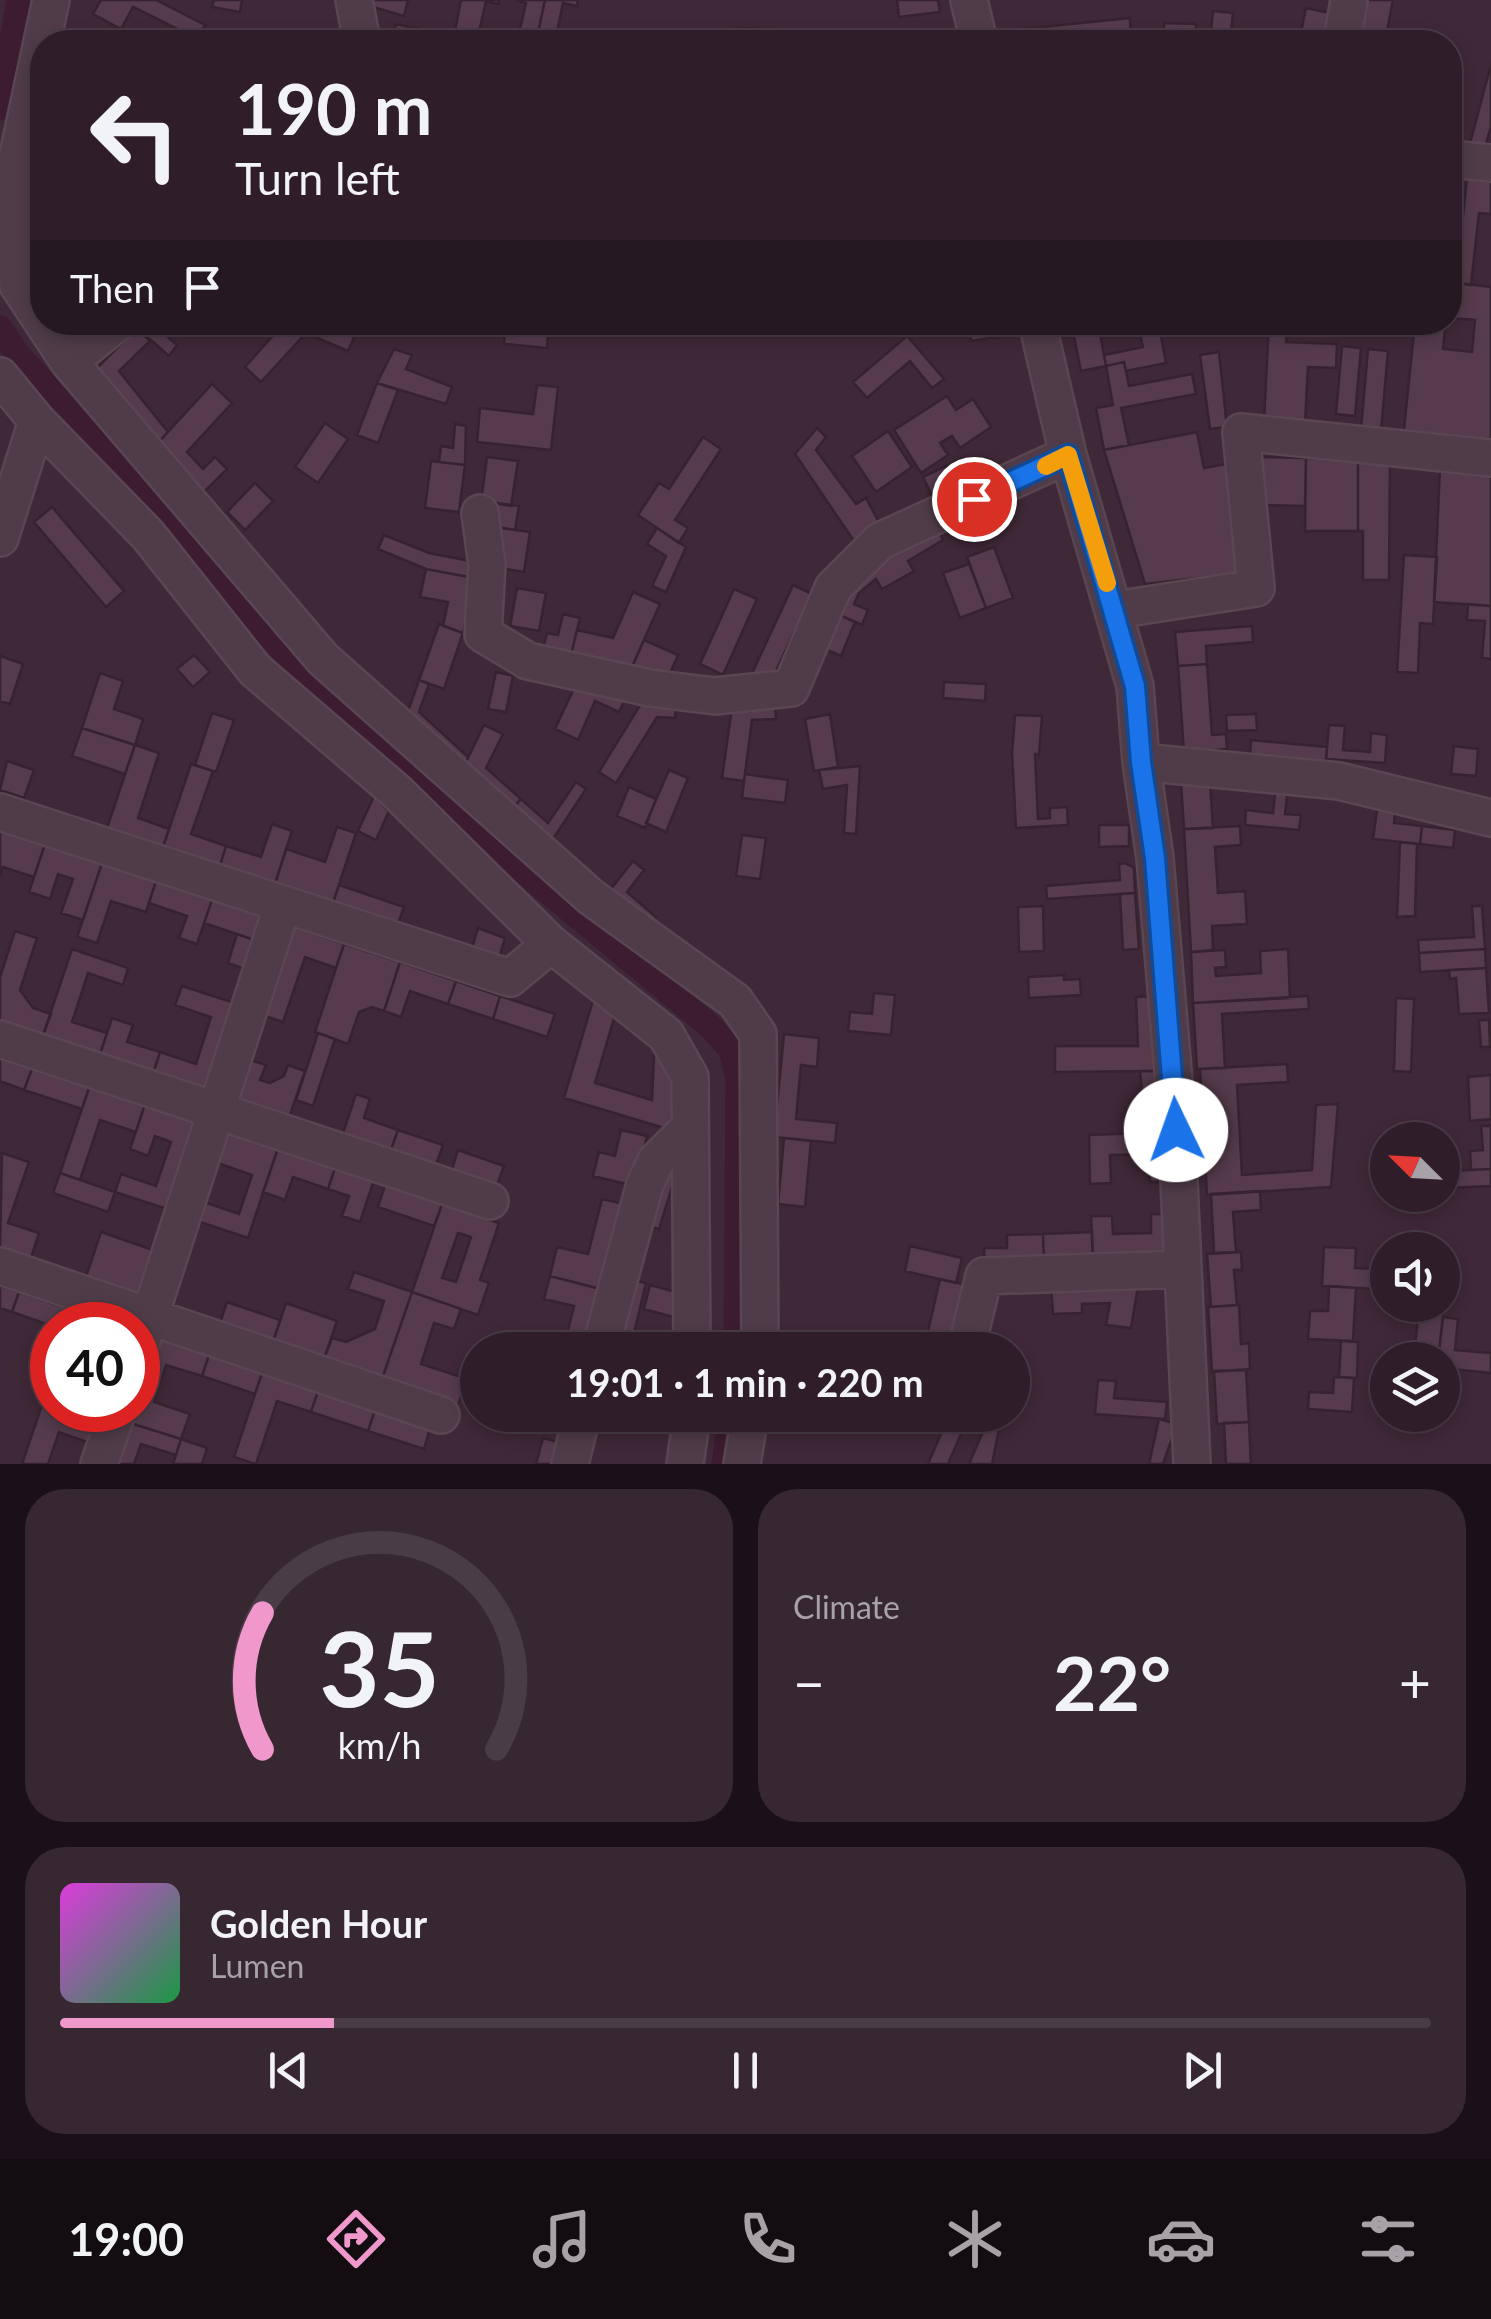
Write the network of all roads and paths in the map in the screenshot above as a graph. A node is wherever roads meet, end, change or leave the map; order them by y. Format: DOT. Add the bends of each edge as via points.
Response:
graph roads {
  1 [pos="51,0"];
  2 [pos="354,0"];
  3 [pos="968,0"];
  4 [pos="1349,0"];
  5 [pos="45,30"];
  6 [pos="360,30"];
  7 [pos="976,30"];
  8 [pos="1344,30"];
  9 [pos="30,99"];
  10 [pos="1462,160"];
  11 [pos="1491,163"];
  12 [pos="30,304"];
  13 [pos="51,335"];
  14 [pos="102,335"];
  15 [pos="1041,335"];
  16 [pos="69,362"];
  17 [pos="0,376"];
  18 [pos="37,421"];
  19 [pos="1068,455"];
  20 [pos="1491,458"];
  21 [pos="480,513"];
  22 [pos="0,538"];
  23 [pos="1115,610"];
  24 [pos="1141,762"];
  25 [pos="0,812"];
  26 [pos="1491,819"];
  27 [pos="283,904"];
  28 [pos="551,944"];
  29 [pos="0,1040"];
  30 [pos="219,1110"];
  31 [pos="690,1127"];
  32 [pos="490,1202"];
  33 [pos="0,1266"];
  34 [pos="1183,1269"];
  35 [pos="104,1302"];
  36 [pos="155,1302"];
  37 [pos="160,1321"];
  38 [pos="605,1332"];
  39 [pos="692,1332"];
  40 [pos="760,1332"];
  41 [pos="970,1332"];
  42 [pos="441,1415"];
  43 [pos="110,1432"];
  44 [pos="578,1432"];
  45 [pos="690,1432"];
  46 [pos="747,1432"];
  47 [pos="1191,1463"];
  48 [pos="99,1464"];
  49 [pos="570,1464"];
  50 [pos="685,1464"];
  51 [pos="742,1464"];
  1 -- 5 [label="street"];
  2 -- 6 [label="street"];
  3 -- 7 [label="street"];
  4 -- 8 [label="street"];
  9 -- 12 [label="street" via="11,188 18,286"];
  10 -- 11 [label="street"];
  13 -- 16 [label="street"];
  14 -- 16 [label="street"];
  15 -- 19 [label="street"];
  16 -- 40 [label="street" via="323,659 591,897 735,1001 758,1034"];
  17 -- 18 [label="street"];
  18 -- 22 [label="street"];
  18 -- 28 [label="street" via="148,536 255,670 397,792"];
  19 -- 21 [label="street" via="880,541 833,588 791,688 715,696 528,661 483,634 487,565"];
  19 -- 23 [label="street"];
  20 -- 23 [label="street" via="1241,432 1256,588"];
  23 -- 24 [label="street" via="1135,686"];
  24 -- 26 [label="street" via="1339,781"];
  24 -- 34 [label="street" via="1175,1094"];
  25 -- 27 [label="street"];
  27 -- 28 [label="street" via="510,978"];
  27 -- 30 [label="street"];
  28 -- 31 [label="street" via="666,1035 690,1077"];
  29 -- 30 [label="street"];
  30 -- 32 [label="street"];
  30 -- 36 [label="street"];
  31 -- 38 [label="street" via="656,1161 645,1184"];
  31 -- 39 [label="street"];
  33 -- 35 [label="street"];
  34 -- 41 [label="street" via="984,1276"];
  34 -- 47 [label="street"];
  37 -- 42 [label="street"];
  43 -- 48 [label="street"];
  44 -- 49 [label="street"];
  45 -- 50 [label="street"];
  46 -- 51 [label="street"];
}
